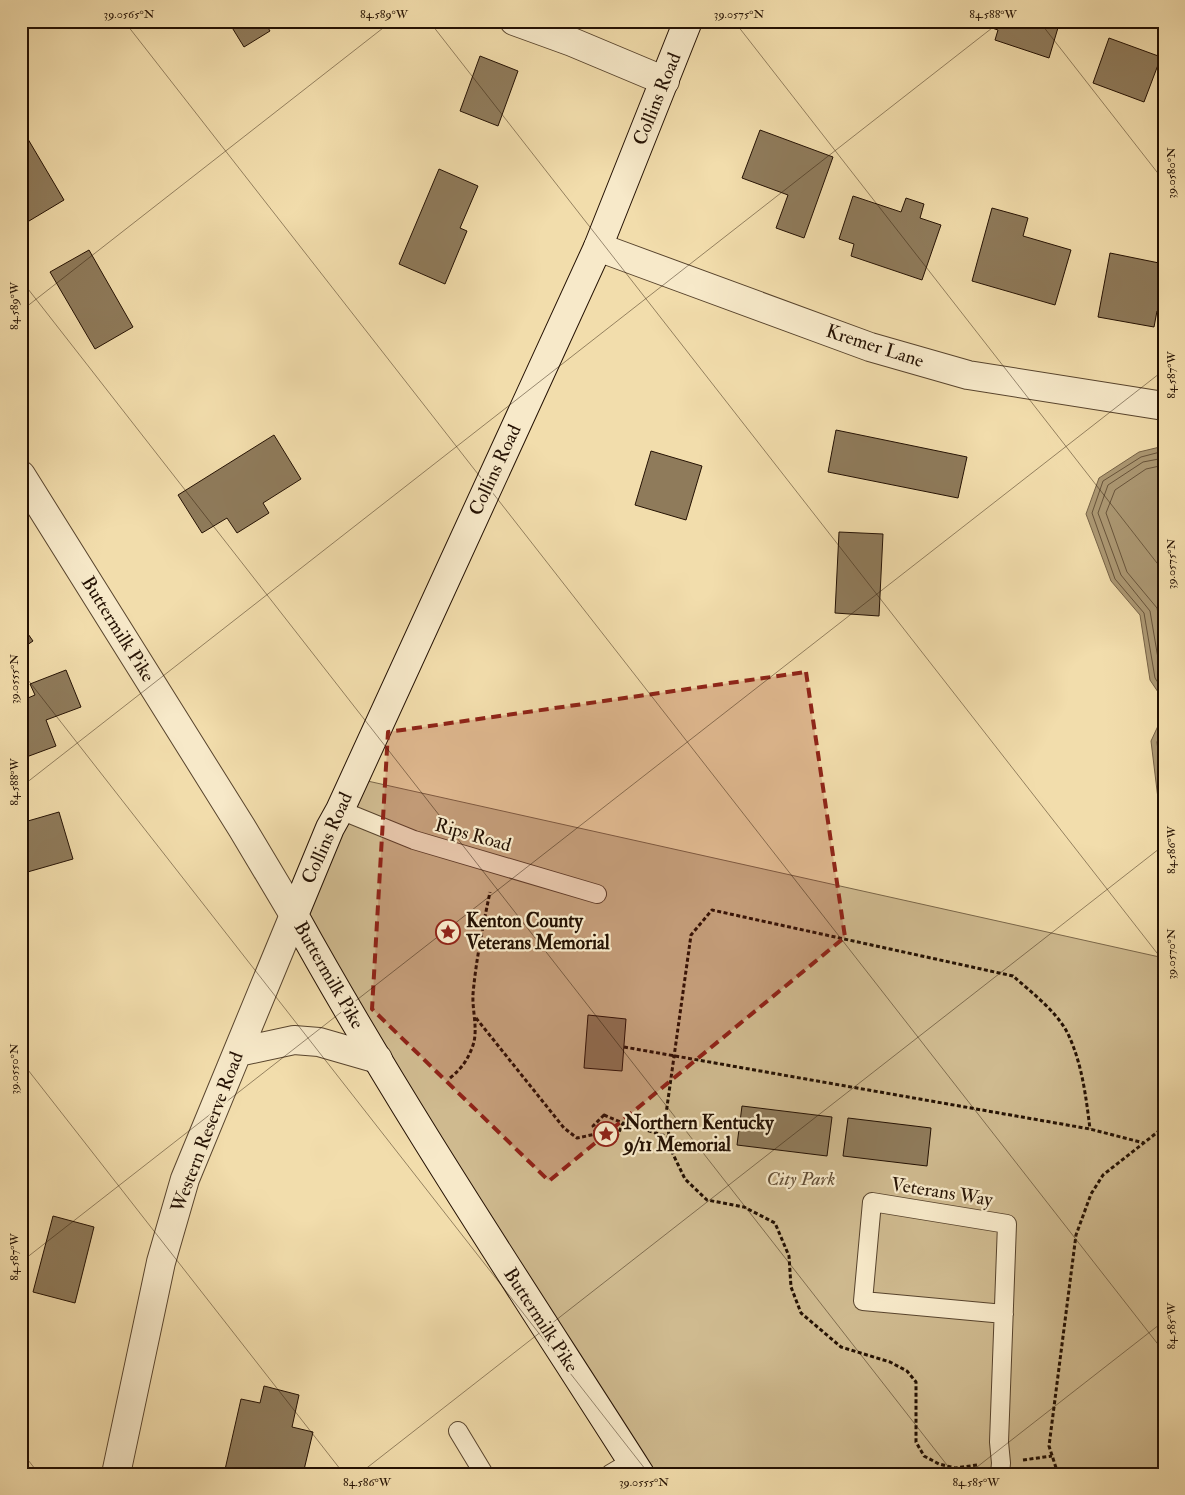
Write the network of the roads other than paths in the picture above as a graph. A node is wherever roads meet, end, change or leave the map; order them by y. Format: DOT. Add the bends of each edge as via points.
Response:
graph roads {
  1 [pos="514,21"];
  2 [pos="688,21"];
  3 [pos="665,81"];
  4 [pos="598,247"];
  5 [pos="1164,406"];
  6 [pos="21,475"];
  7 [pos="31,511"];
  8 [pos="340,810"];
  9 [pos="597,894"];
  10 [pos="294,915"];
  11 [pos="238,1052"];
  12 [pos="378,1060"];
  13 [pos="1004,1314"];
  14 [pos="458,1431"];
  15 [pos="1000,1468"];
  16 [pos="627,1470"];
  17 [pos="116,1474"];
  18 [pos="484,1474"];
  1 -- 3 [label="street"];
  2 -- 3 [label="street, Collins Road"];
  3 -- 4 [label="street, Collins Road"];
  4 -- 5 [label="street, Kremer Lane" via="870,347 959,372"];
  4 -- 8 [label="street, Collins Road"];
  6 -- 7 [label="street, Buttermilk Pike"];
  7 -- 10 [label="street, Buttermilk Pike" via="242,828"];
  8 -- 9 [label="lane, Rips Road" via="414,840"];
  8 -- 10 [label="street, Collins Road"];
  10 -- 11 [label="street, Western Reserve Road"];
  10 -- 12 [label="street, Buttermilk Pike"];
  11 -- 12 [label="street" via="294,1040 319,1042"];
  11 -- 17 [label="street, Western Reserve Road" via="185,1179 161,1262"];
  12 -- 16 [label="street, Buttermilk Pike"];
  13 -- 13 [label="lane, Veterans Way" via="1008,1224 872,1202 863,1301"];
  13 -- 15 [label="lane, Veterans Way"];
  14 -- 18 [label="lane"];
}
